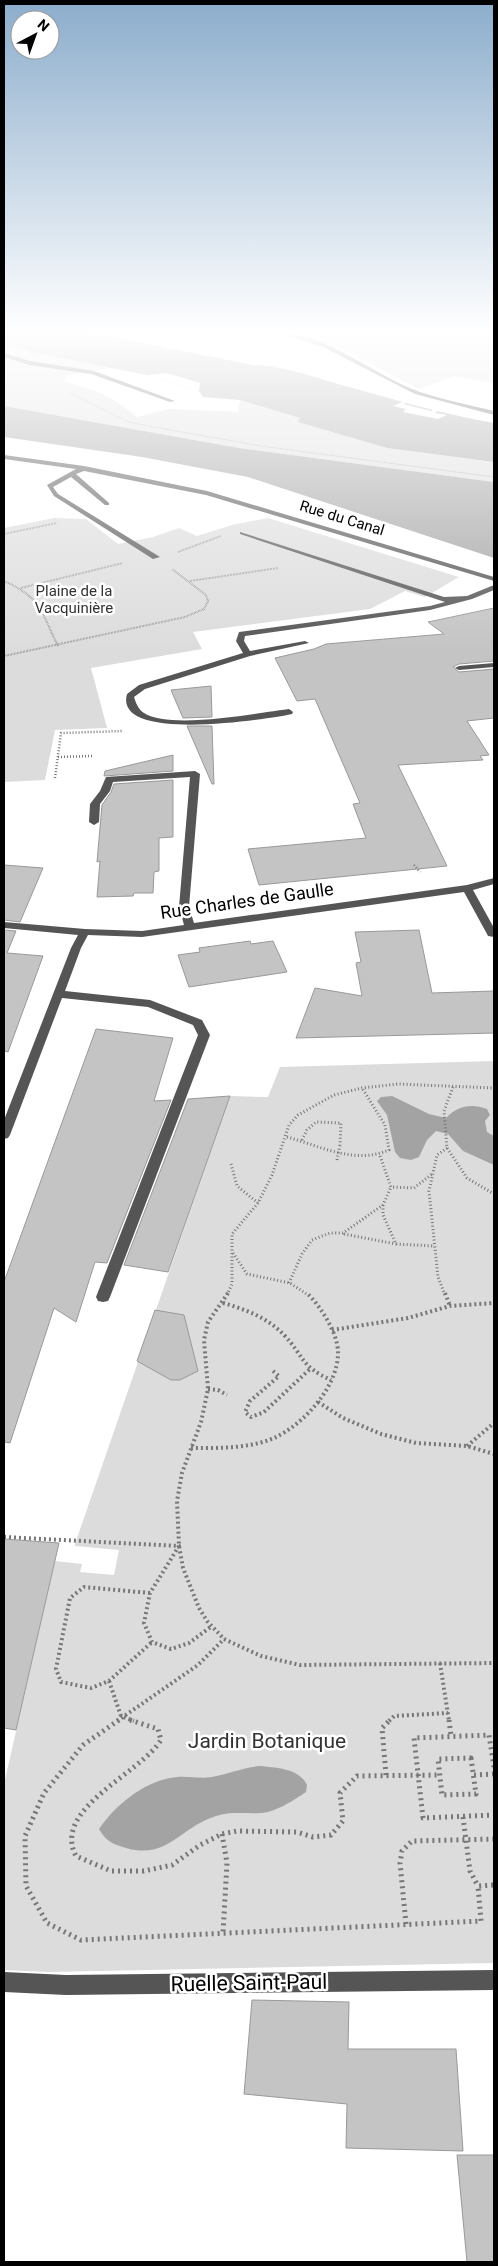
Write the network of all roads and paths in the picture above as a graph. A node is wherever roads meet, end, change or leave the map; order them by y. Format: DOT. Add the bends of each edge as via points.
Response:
graph roads {
  1 [pos="219,439"];
  2 [pos="4,457"];
  3 [pos="84,468"];
  4 [pos="72,475"];
  5 [pos="494,477"];
  6 [pos="106,504"];
  7 [pos="63,523"];
  8 [pos="242,533"];
  9 [pos="4,534"];
  10 [pos="310,555"];
  11 [pos="124,558"];
  12 [pos="156,558"];
  13 [pos="494,579"];
  14 [pos="4,581"];
  15 [pos="190,582"];
  16 [pos="494,587"];
  17 [pos="21,588"];
  18 [pos="457,601"];
  19 [pos="305,643"];
  20 [pos="58,646"];
  21 [pos="248,654"];
  22 [pos="4,656"];
  23 [pos="494,665"];
  24 [pos="459,668"];
  25 [pos="289,712"];
  26 [pos="152,720"];
  27 [pos="92,756"];
  28 [pos="58,757"];
  29 [pos="55,778"];
  30 [pos="94,822"];
  31 [pos="494,881"];
  32 [pos="467,888"];
  33 [pos="4,926"];
  34 [pos="190,927"];
  35 [pos="85,932"];
  36 [pos="492,934"];
  37 [pos="58,994"];
  38 [pos="453,1087"];
  39 [pos="362,1088"];
  40 [pos="494,1088"];
  41 [pos="4,1135"];
  42 [pos="287,1137"];
  43 [pos="302,1140"];
  44 [pos="447,1148"];
  45 [pos="380,1156"];
  46 [pos="338,1160"];
  47 [pos="231,1164"];
  48 [pos="432,1174"];
  49 [pos="391,1187"];
  50 [pos="494,1194"];
  51 [pos="258,1203"];
  52 [pos="383,1205"];
  53 [pos="343,1234"];
  54 [pos="396,1244"];
  55 [pos="434,1246"];
  56 [pos="233,1253"];
  57 [pos="289,1284"];
  58 [pos="103,1296"];
  59 [pos="494,1303"];
  60 [pos="223,1304"];
  61 [pos="450,1306"];
  62 [pos="332,1330"];
  63 [pos="310,1368"];
  64 [pos="273,1371"];
  65 [pos="331,1380"];
  66 [pos="208,1389"];
  67 [pos="228,1395"];
  68 [pos="318,1402"];
  69 [pos="494,1422"];
  70 [pos="467,1446"];
  71 [pos="191,1448"];
  72 [pos="494,1454"];
  73 [pos="4,1537"];
  74 [pos="179,1546"];
  75 [pos="150,1593"];
  76 [pos="212,1626"];
  77 [pos="224,1639"];
  78 [pos="152,1642"];
  79 [pos="440,1663"];
  80 [pos="494,1663"];
  81 [pos="109,1681"];
  82 [pos="448,1713"];
  83 [pos="121,1716"];
  84 [pos="452,1736"];
  85 [pos="494,1767"];
  86 [pos="494,1774"];
  87 [pos="386,1775"];
  88 [pos="418,1775"];
  89 [pos="440,1775"];
  90 [pos="474,1775"];
  91 [pos="494,1816"];
  92 [pos="463,1817"];
  93 [pos="222,1834"];
  94 [pos="494,1839"];
  95 [pos="466,1840"];
  96 [pos="494,1885"];
  97 [pos="478,1886"];
  98 [pos="406,1924"];
  99 [pos="223,1932"];
  100 [pos="494,1980"];
  101 [pos="4,1982"];
  1 -- 5 [label="path"];
  2 -- 3 [label="street, Rue du Canal"];
  3 -- 4 [label="street"];
  3 -- 13 [label="street, Rue du Canal" via="207,493"];
  4 -- 6 [label="street"];
  4 -- 12 [label="street" via="49,486 56,495"];
  7 -- 9 [label="path"];
  8 -- 10 [label="street"];
  10 -- 15 [label="path" via="272,570"];
  10 -- 18 [label="street"];
  11 -- 17 [label="path" via="126,562"];
  12 -- 15 [label="path"];
  14 -- 17 [label="path"];
  15 -- 20 [label="path" via="206,595 207,605 200,612"];
  16 -- 18 [label="street"];
  17 -- 20 [label="path" via="44,612"];
  18 -- 21 [label="street" via="430,608 242,634 240,641"];
  19 -- 21 [label="street"];
  20 -- 22 [label="path"];
  21 -- 26 [label="street" via="142,687 130,696 132,706"];
  23 -- 24 [label="street"];
  25 -- 26 [label="street" via="186,723"];
  26 -- 28 [label="path" via="140,728 108,733 61,733"];
  27 -- 28 [label="path"];
  28 -- 29 [label="path"];
  30 -- 34 [label="street" via="95,804 109,779 195,774 184,907"];
  31 -- 32 [label="street, Rue Charles de Gaulle"];
  32 -- 34 [label="street, Rue Charles de Gaulle"];
  32 -- 36 [label="street"];
  33 -- 35 [label="street, Rue Charles de Gaulle"];
  34 -- 35 [label="street, Rue Charles de Gaulle" via="142,934"];
  35 -- 37 [label="street"];
  37 -- 41 [label="street"];
  37 -- 58 [label="street" via="150,1004 198,1023 204,1035"];
  38 -- 39 [label="path" via="398,1084"];
  38 -- 40 [label="path"];
  38 -- 44 [label="path" via="444,1111"];
  39 -- 42 [label="path" via="334,1095 313,1105 289,1125"];
  39 -- 45 [label="path" via="382,1116 390,1138 389,1150"];
  42 -- 43 [label="path"];
  42 -- 51 [label="path"];
  43 -- 45 [label="path" via="333,1152"];
  43 -- 46 [label="path, bridge" via="316,1122 340,1123"];
  44 -- 48 [label="path" via="437,1155"];
  44 -- 50 [label="path" via="467,1178"];
  45 -- 49 [label="path"];
  47 -- 51 [label="path" via="238,1186"];
  48 -- 49 [label="path" via="414,1188"];
  48 -- 55 [label="path" via="429,1191"];
  49 -- 52 [label="path"];
  51 -- 56 [label="path" via="232,1234"];
  52 -- 53 [label="path"];
  52 -- 54 [label="path" via="383,1215"];
  53 -- 54 [label="path"];
  53 -- 57 [label="path" via="326,1232 308,1244"];
  54 -- 55 [label="path"];
  55 -- 61 [label="path" via="438,1277"];
  56 -- 57 [label="path" via="247,1274"];
  56 -- 60 [label="path" via="232,1284"];
  57 -- 62 [label="path" via="296,1286 322,1311"];
  59 -- 61 [label="path"];
  60 -- 63 [label="path" via="240,1307 265,1319 285,1335"];
  60 -- 66 [label="path" via="208,1322 204,1340"];
  61 -- 62 [label="path" via="408,1318"];
  62 -- 65 [label="path" via="338,1343 338,1358"];
  63 -- 64 [label="path" via="264,1412 252,1417 245,1412 250,1401 279,1376"];
  63 -- 65 [label="path"];
  65 -- 68 [label="path"];
  66 -- 67 [label="path"];
  66 -- 71 [label="path"];
  68 -- 70 [label="path" via="343,1418 381,1434 416,1443"];
  68 -- 71 [label="path" via="302,1420 284,1434 271,1439 246,1446"];
  69 -- 70 [label="path"];
  70 -- 72 [label="path"];
  71 -- 74 [label="path" via="176,1501"];
  73 -- 74 [label="path"];
  74 -- 75 [label="path"];
  74 -- 76 [label="path" via="183,1568 198,1608"];
  75 -- 78 [label="path" via="144,1623"];
  75 -- 81 [label="path" via="84,1587 70,1598 56,1669 61,1682 92,1688"];
  76 -- 77 [label="path"];
  76 -- 78 [label="path" via="189,1643 170,1649"];
  77 -- 79 [label="path" via="260,1656 300,1665"];
  77 -- 83 [label="path" via="198,1664"];
  78 -- 81 [label="path"];
  79 -- 80 [label="path"];
  79 -- 82 [label="path"];
  81 -- 83 [label="path"];
  82 -- 84 [label="path"];
  82 -- 87 [label="path" via="394,1716 382,1728"];
  83 -- 93 [label="path" via="158,1729 161,1740 151,1754 110,1787 72,1826 70,1842 76,1856 111,1871 144,1870 172,1865"];
  83 -- 99 [label="path" via="83,1745 44,1793 25,1836 26,1886 47,1924 81,1940"];
  84 -- 85 [label="path" via="489,1735"];
  84 -- 88 [label="path" via="414,1738"];
  86 -- 90 [label="path"];
  87 -- 88 [label="path"];
  87 -- 93 [label="path" via="357,1776 346,1784 340,1793 343,1821 330,1835 312,1837 297,1832 264,1831"];
  88 -- 89 [label="path"];
  88 -- 92 [label="path" via="423,1818"];
  89 -- 90 [label="path" via="438,1759 471,1758"];
  89 -- 90 [label="path" via="442,1795 476,1794"];
  91 -- 92 [label="path"];
  92 -- 95 [label="path"];
  93 -- 99 [label="path" via="227,1863"];
  94 -- 95 [label="path"];
  95 -- 97 [label="path" via="470,1872"];
  95 -- 98 [label="path" via="412,1841 402,1851 400,1863"];
  96 -- 97 [label="path"];
  97 -- 98 [label="path" via="481,1921"];
  98 -- 99 [label="path"];
  100 -- 101 [label="street, Ruelle Saint-Paul" via="66,1985"];
}
